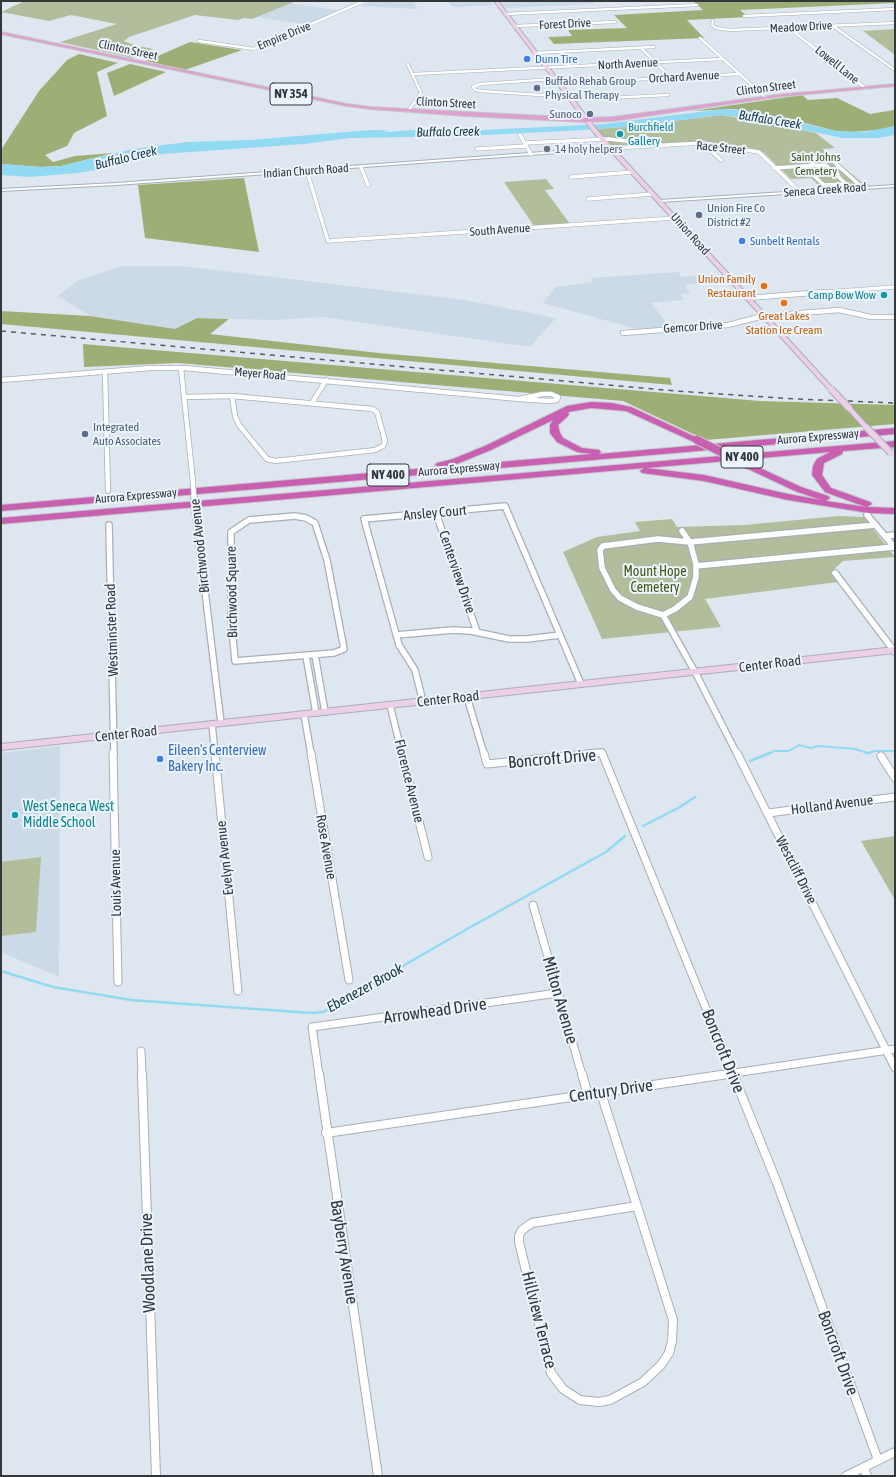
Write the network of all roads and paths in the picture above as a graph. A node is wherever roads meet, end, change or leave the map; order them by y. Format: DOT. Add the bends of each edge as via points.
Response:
graph roads {
  1 [pos="364,1"];
  2 [pos="496,1"];
  3 [pos="681,1"];
  4 [pos="697,5"];
  5 [pos="686,6"];
  6 [pos="895,9"];
  7 [pos="505,14"];
  8 [pos="744,16"];
  9 [pos="713,21"];
  10 [pos="615,22"];
  11 [pos="895,23"];
  12 [pos="514,26"];
  13 [pos="833,26"];
  14 [pos="789,28"];
  15 [pos="1,33"];
  16 [pos="700,38"];
  17 [pos="199,41"];
  18 [pos="654,47"];
  19 [pos="641,48"];
  20 [pos="534,53"];
  21 [pos="723,59"];
  22 [pos="655,62"];
  23 [pos="408,65"];
  24 [pos="546,68"];
  25 [pos="895,70"];
  26 [pos="413,74"];
  27 [pos="739,74"];
  28 [pos="670,77"];
  29 [pos="554,79"];
  30 [pos="557,84"];
  31 [pos="895,85"];
  32 [pos="865,88"];
  33 [pos="565,93"];
  34 [pos="668,95"];
  35 [pos="766,98"];
  36 [pos="570,100"];
  37 [pos="408,110"];
  38 [pos="587,121"];
  39 [pos="520,135"];
  40 [pos="604,139"];
  41 [pos="526,144"];
  42 [pos="704,144"];
  43 [pos="662,146"];
  44 [pos="612,148"];
  45 [pos="477,149"];
  46 [pos="531,154"];
  47 [pos="721,160"];
  48 [pos="814,165"];
  49 [pos="803,166"];
  50 [pos="361,167"];
  51 [pos="774,168"];
  52 [pos="307,171"];
  53 [pos="633,172"];
  54 [pos="837,174"];
  55 [pos="847,174"];
  56 [pos="814,176"];
  57 [pos="571,177"];
  58 [pos="368,185"];
  59 [pos="895,186"];
  60 [pos="863,188"];
  61 [pos="1,190"];
  62 [pos="800,192"];
  63 [pos="653,194"];
  64 [pos="588,199"];
  65 [pos="660,201"];
  66 [pos="675,218"];
  67 [pos="895,287"];
  68 [pos="747,298"];
  69 [pos="763,316"];
  70 [pos="895,317"];
  71 [pos="623,334"];
  72 [pos="181,368"];
  73 [pos="105,372"];
  74 [pos="1,380"];
  75 [pos="326,380"];
  76 [pos="232,396"];
  77 [pos="185,397"];
  78 [pos="519,399"];
  79 [pos="312,403"];
  80 [pos="895,431"];
  81 [pos="694,441"];
  82 [pos="895,444"];
  83 [pos="861,447"];
  84 [pos="636,453"];
  85 [pos="893,456"];
  86 [pos="744,465"];
  87 [pos="590,470"];
  88 [pos="380,476"];
  89 [pos="108,491"];
  90 [pos="870,505"];
  91 [pos="895,505"];
  92 [pos="840,506"];
  93 [pos="1,508"];
  94 [pos="895,511"];
  95 [pos="436,513"];
  96 [pos="868,515"];
  97 [pos="1,521"];
  98 [pos="109,525"];
  99 [pos="876,525"];
  100 [pos="682,531"];
  101 [pos="895,535"];
  102 [pos="885,536"];
  103 [pos="690,542"];
  104 [pos="895,548"];
  105 [pos="696,566"];
  106 [pos="835,573"];
  107 [pos="663,615"];
  108 [pos="477,632"];
  109 [pos="396,635"];
  110 [pos="560,635"];
  111 [pos="895,650"];
  112 [pos="315,655"];
  113 [pos="306,656"];
  114 [pos="696,672"];
  115 [pos="581,684"];
  116 [pos="466,697"];
  117 [pos="423,702"];
  118 [pos="390,705"];
  119 [pos="321,713"];
  120 [pos="304,714"];
  121 [pos="216,724"];
  122 [pos="114,735"];
  123 [pos="1,747"];
  124 [pos="881,756"];
  125 [pos="895,778"];
  126 [pos="895,797"];
  127 [pos="768,813"];
  128 [pos="428,857"];
  129 [pos="532,905"];
  130 [pos="349,980"];
  131 [pos="118,982"];
  132 [pos="238,991"];
  133 [pos="558,993"];
  134 [pos="312,1027"];
  135 [pos="895,1049"];
  136 [pos="886,1050"];
  137 [pos="141,1051"];
  138 [pos="895,1068"];
  139 [pos="732,1073"];
  140 [pos="601,1093"];
  141 [pos="588,1095"];
  142 [pos="326,1133"];
  143 [pos="637,1206"];
  144 [pos="895,1452"];
  145 [pos="878,1460"];
  146 [pos="866,1472"];
  147 [pos="156,1476"];
  148 [pos="378,1476"];
  149 [pos="846,1476"];
  1 -- 17 [label="street, Empire Drive" via="254,49"];
  2 -- 7 [label="main road, Union Road"];
  3 -- 5 [label="street"];
  4 -- 5 [label="street"];
  5 -- 7 [label="street"];
  6 -- 8 [label="street"];
  7 -- 12 [label="main road, Union Road"];
  9 -- 14 [label="street, Meadow Drive" via="712,25 725,30"];
  10 -- 12 [label="street, Forest Drive"];
  11 -- 13 [label="street, Meadow Drive"];
  12 -- 20 [label="main road, Union Road"];
  13 -- 14 [label="street, Meadow Drive"];
  13 -- 25 [label="street"];
  14 -- 32 [label="street, Lowell Lane"];
  15 -- 37 [label="main road, Clinton Street / NY 354" via="339,103"];
  16 -- 21 [label="street"];
  18 -- 19 [label="street"];
  19 -- 20 [label="street"];
  19 -- 22 [label="street"];
  20 -- 24 [label="main road, Union Road"];
  21 -- 22 [label="street, North Avenue"];
  21 -- 27 [label="street"];
  22 -- 24 [label="street, North Avenue"];
  22 -- 28 [label="street"];
  23 -- 26 [label="street"];
  24 -- 26 [label="street, North Avenue"];
  24 -- 29 [label="main road, Union Road"];
  26 -- 37 [label="street" via="421,93"];
  27 -- 28 [label="street, Orchard Avenue"];
  27 -- 35 [label="street"];
  28 -- 30 [label="street, Orchard Avenue"];
  29 -- 30 [label="main road, Union Road"];
  29 -- 33 [label="street" via="473,86 481,91 540,95"];
  30 -- 33 [label="main road, Union Road"];
  31 -- 32 [label="main road, Clinton Street / NY 354"];
  32 -- 35 [label="main road, Clinton Street / NY 354"];
  33 -- 36 [label="main road, Union Road"];
  34 -- 36 [label="street"];
  35 -- 38 [label="main road, Clinton Street / NY 354"];
  36 -- 38 [label="main road, Union Road"];
  37 -- 38 [label="main road, Clinton Street / NY 354"];
  38 -- 40 [label="main road, Union Road"];
  39 -- 41 [label="street"];
  40 -- 41 [label="street"];
  40 -- 43 [label="street" via="627,141 647,138"];
  40 -- 44 [label="main road, Union Road"];
  41 -- 45 [label="street"];
  41 -- 46 [label="street"];
  42 -- 43 [label="street, Race Street"];
  42 -- 47 [label="street"];
  42 -- 51 [label="street, Race Street" via="759,152"];
  43 -- 44 [label="street, Race Street"];
  44 -- 46 [label="street, Indian Church Road"];
  44 -- 53 [label="main road, Union Road"];
  46 -- 50 [label="street, Indian Church Road"];
  48 -- 49 [label="street"];
  48 -- 54 [label="street" via="826,165"];
  48 -- 55 [label="street" via="806,158 827,156"];
  49 -- 51 [label="street"];
  49 -- 56 [label="street"];
  50 -- 52 [label="street, Indian Church Road"];
  50 -- 58 [label="street"];
  51 -- 62 [label="street"];
  52 -- 61 [label="street, Indian Church Road"];
  52 -- 66 [label="street, South Avenue" via="328,241"];
  53 -- 57 [label="street"];
  53 -- 63 [label="main road, Union Road"];
  54 -- 55 [label="street"];
  54 -- 56 [label="street" via="826,177"];
  54 -- 56 [label="street" via="846,184 824,185"];
  55 -- 60 [label="street"];
  59 -- 60 [label="street, Seneca Creek Road"];
  60 -- 62 [label="street, Seneca Creek Road"];
  62 -- 65 [label="street, Seneca Creek Road"];
  63 -- 64 [label="street"];
  63 -- 65 [label="main road, Union Road"];
  65 -- 66 [label="main road, Union Road"];
  66 -- 68 [label="main road, Union Road"];
  67 -- 68 [label="street"];
  68 -- 69 [label="main road, Union Road"];
  69 -- 70 [label="street, Gemcor Drive" via="839,310 870,317"];
  69 -- 71 [label="street, Gemcor Drive" via="728,325"];
  69 -- 85 [label="main road, Union Road, bridge"];
  72 -- 73 [label="street, Meyer Road"];
  72 -- 75 [label="street, Meyer Road"];
  72 -- 77 [label="street, Birchwood Avenue"];
  73 -- 74 [label="street, Meyer Road"];
  73 -- 89 [label="street"];
  75 -- 78 [label="street, Meyer Road"];
  75 -- 79 [label="street"];
  76 -- 77 [label="street"];
  76 -- 79 [label="street"];
  76 -- 79 [label="street" via="239,425 267,459 276,461 375,450 385,441 377,412 372,408"];
  77 -- 121 [label="street, Birchwood Avenue, bridge"];
  78 -- 78 [label="street, Meyer Road" via="543,394 551,394 558,398 550,401"];
  80 -- 84 [label="highway, Aurora Expressway / NY 400"];
  81 -- 84 [label="highway" via="638,415 609,408 593,407 570,412 558,419 554,425 555,433 560,440 580,450"];
  81 -- 86 [label="highway"];
  81 -- 88 [label="highway" via="628,410 602,405 585,406 570,408 488,448 456,460 428,468"];
  82 -- 83 [label="highway, Aurora Expressway / NY 400"];
  83 -- 87 [label="highway, Aurora Expressway / NY 400"];
  83 -- 90 [label="highway" via="827,456 820,461 817,475 828,490"];
  84 -- 88 [label="highway, Aurora Expressway / NY 400"];
  86 -- 90 [label="highway" via="798,489 848,503"];
  86 -- 92 [label="highway" via="799,492"];
  87 -- 92 [label="highway" via="675,474"];
  87 -- 97 [label="highway, Aurora Expressway / NY 400"];
  88 -- 93 [label="highway, Aurora Expressway / NY 400"];
  90 -- 91 [label="highway"];
  92 -- 94 [label="highway"];
  95 -- 108 [label="street, Centerview Drive"];
  95 -- 109 [label="street, Ansley Court" via="364,520"];
  95 -- 110 [label="street, Ansley Court" via="505,506"];
  96 -- 99 [label="street"];
  98 -- 122 [label="street, Westminster Road"];
  99 -- 102 [label="street"];
  99 -- 103 [label="street"];
  100 -- 103 [label="street"];
  101 -- 102 [label="street"];
  102 -- 104 [label="street"];
  103 -- 105 [label="street"];
  103 -- 107 [label="street" via="658,539 603,546 600,550 602,568 620,598 637,607"];
  104 -- 105 [label="street"];
  105 -- 107 [label="street" via="696,577 690,597"];
  106 -- 111 [label="street"];
  107 -- 114 [label="street, Westcliff Drive"];
  108 -- 109 [label="street" via="445,630"];
  108 -- 110 [label="street" via="509,639"];
  109 -- 117 [label="street, Ansley Court" via="399,645 415,670"];
  110 -- 115 [label="street, Ansley Court"];
  111 -- 114 [label="main road, Center Road"];
  112 -- 113 [label="street, Birchwood Square"];
  112 -- 113 [label="street, Birchwood Square" via="344,649 327,560 315,523 295,516 249,520 231,532 231,616 235,661"];
  112 -- 119 [label="street"];
  113 -- 119 [label="street"];
  114 -- 115 [label="main road, Center Road"];
  114 -- 127 [label="street, Westcliff Drive"];
  115 -- 116 [label="main road, Center Road"];
  116 -- 117 [label="main road, Center Road"];
  116 -- 139 [label="street, Boncroft Drive" via="487,764 602,752"];
  117 -- 118 [label="main road, Center Road"];
  118 -- 119 [label="main road, Center Road"];
  118 -- 128 [label="street, Florence Avenue"];
  119 -- 120 [label="main road, Center Road"];
  120 -- 121 [label="main road, Center Road"];
  120 -- 130 [label="street, Rose Avenue"];
  121 -- 122 [label="main road, Center Road"];
  121 -- 132 [label="street, Evelyn Avenue"];
  122 -- 123 [label="main road, Center Road"];
  122 -- 131 [label="street, Louis Avenue"];
  124 -- 125 [label="street"];
  126 -- 127 [label="street, Holland Avenue"];
  127 -- 136 [label="street, Westcliff Drive"];
  129 -- 133 [label="street, Milton Avenue"];
  133 -- 134 [label="street, Arrowhead Drive"];
  133 -- 141 [label="street, Milton Avenue"];
  134 -- 142 [label="street, Bayberry Avenue"];
  135 -- 136 [label="street, Century Drive"];
  136 -- 138 [label="street, Westcliff Drive"];
  136 -- 139 [label="street, Century Drive"];
  137 -- 147 [label="street, Woodlane Drive"];
  139 -- 140 [label="street, Century Drive"];
  139 -- 145 [label="street, Boncroft Drive" via="777,1183"];
  140 -- 141 [label="street, Century Drive"];
  140 -- 143 [label="street, Hillview Terrace"];
  141 -- 142 [label="street, Century Drive"];
  142 -- 148 [label="street, Bayberry Avenue"];
  143 -- 143 [label="street, Hillview Terrace" via="673,1320 669,1353 662,1365 643,1382 610,1400 580,1400 563,1390 551,1372 519,1236 522,1230 532,1223"];
  144 -- 145 [label="street"];
  145 -- 146 [label="street"];
  146 -- 149 [label="street"];
}
